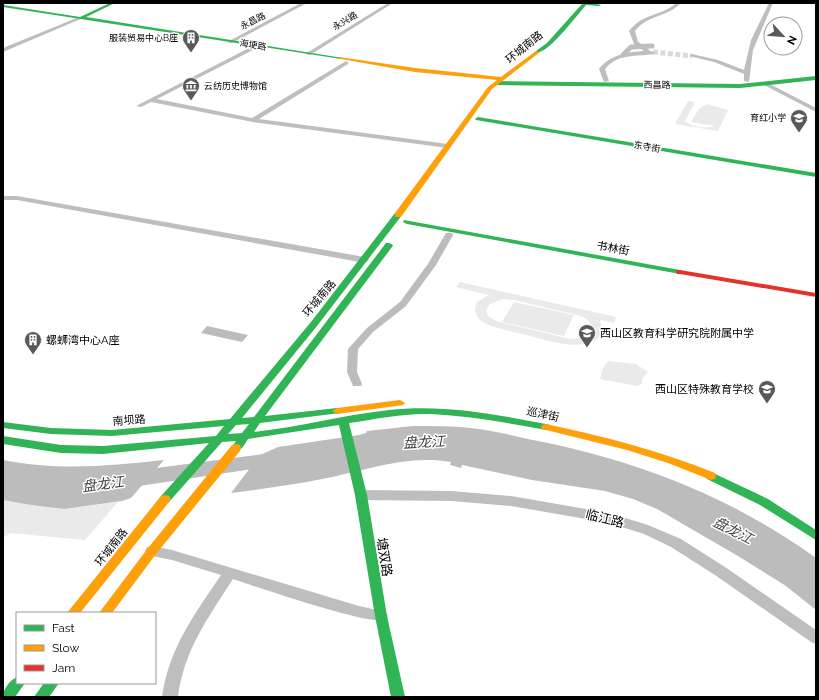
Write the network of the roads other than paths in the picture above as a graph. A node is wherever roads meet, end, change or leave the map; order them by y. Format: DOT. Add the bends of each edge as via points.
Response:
graph roads {
  1 [pos="113,3"];
  2 [pos="305,3"];
  3 [pos="391,3"];
  4 [pos="581,3"];
  5 [pos="584,3"];
  6 [pos="679,3"];
  7 [pos="771,3"];
  8 [pos="596,4"];
  9 [pos="3,8"];
  10 [pos="78,19"];
  11 [pos="230,42"];
  12 [pos="251,49"];
  13 [pos="3,50"];
  14 [pos="308,54"];
  15 [pos="692,56"];
  16 [pos="346,63"];
  17 [pos="540,63"];
  18 [pos="528,72"];
  19 [pos="816,74"];
  20 [pos="747,77"];
  21 [pos="816,78"];
  22 [pos="505,81"];
  23 [pos="606,81"];
  24 [pos="766,84"];
  25 [pos="150,100"];
  26 [pos="139,106"];
  27 [pos="816,110"];
  28 [pos="478,119"];
  29 [pos="253,120"];
  30 [pos="448,146"];
  31 [pos="447,164"];
  32 [pos="816,175"];
  33 [pos="3,198"];
  34 [pos="407,222"];
  35 [pos="393,240"];
  36 [pos="365,260"];
  37 [pos="816,296"];
  38 [pos="257,420"];
  39 [pos="343,421"];
  40 [pos="234,422"];
  41 [pos="3,425"];
  42 [pos="51,431"];
  43 [pos="244,437"];
  44 [pos="220,439"];
  45 [pos="3,440"];
  46 [pos="47,447"];
  47 [pos="361,495"];
  48 [pos="816,525"];
  49 [pos="816,536"];
  50 [pos="152,551"];
  51 [pos="230,573"];
  52 [pos="74,612"];
  53 [pos="106,612"];
  54 [pos="381,616"];
  55 [pos="816,638"];
  56 [pos="17,684"];
  57 [pos="51,684"];
  58 [pos="7,697"];
  59 [pos="41,697"];
  60 [pos="170,697"];
  61 [pos="398,697"];
  1 -- 10 [label="main road"];
  2 -- 11 [label="street, 永昌路"];
  3 -- 14 [label="street, 永兴路"];
  4 -- 5 [label="main road"];
  5 -- 8 [label="main road"];
  5 -- 22 [label="main road, 环城南路" via="549,44"];
  6 -- 23 [label="street" via="671,10 637,23 632,31 636,43 651,50 623,55 606,63 602,69"];
  7 -- 20 [label="street" via="751,44"];
  8 -- 17 [label="main road, 环城南路"];
  9 -- 10 [label="main road, 海埂路"];
  10 -- 11 [label="main road, 海埂路"];
  10 -- 12 [label="main road, 海埂路"];
  10 -- 13 [label="street"];
  11 -- 14 [label="main road, 海埂路"];
  12 -- 16 [label="main road, 海埂路"];
  12 -- 25 [label="street"];
  14 -- 22 [label="main road, 海埂路"];
  15 -- 20 [label="street" via="722,63"];
  16 -- 22 [label="main road, 海埂路" via="426,76"];
  16 -- 29 [label="street"];
  18 -- 22 [label="main road, 环城南路"];
  19 -- 20 [label="main road, 西昌路"];
  20 -- 23 [label="main road, 西昌路"];
  21 -- 24 [label="main road, 西昌路"];
  22 -- 23 [label="main road, 西昌路"];
  22 -- 24 [label="main road, 西昌路" via="711,86"];
  22 -- 28 [label="main road, 环城南路"];
  22 -- 30 [label="main road, 环城南路" via="490,88"];
  24 -- 27 [label="street"];
  25 -- 26 [label="street"];
  25 -- 29 [label="street"];
  28 -- 31 [label="main road, 环城南路"];
  28 -- 32 [label="main road, 东寺街"];
  29 -- 30 [label="street"];
  30 -- 36 [label="main road, 环城南路"];
  33 -- 36 [label="street" via="17,198"];
  34 -- 37 [label="main road, 书林街"];
  35 -- 38 [label="main road"];
  36 -- 40 [label="main road, 环城南路"];
  38 -- 40 [label="main road, 南坝路"];
  38 -- 43 [label="main road"];
  38 -- 48 [label="main road, 巡津街" via="398,403 459,405 497,410 593,430 685,457 754,487"];
  39 -- 43 [label="main road, 巡津街"];
  39 -- 47 [label="main road, 塘双路"];
  39 -- 49 [label="main road, 巡津街" via="389,413 454,412 506,419 615,444 713,476 764,502"];
  40 -- 42 [label="main road, 南坝路" via="112,433"];
  40 -- 44 [label="main road, 环城南路"];
  41 -- 42 [label="main road, 南坝路"];
  42 -- 46 [label="main road" via="57,436 57,440"];
  43 -- 44 [label="main road"];
  43 -- 50 [label="main road"];
  44 -- 46 [label="main road" via="103,450"];
  44 -- 52 [label="main road, 环城南路" via="163,501"];
  45 -- 46 [label="main road"];
  47 -- 54 [label="main road, 塘双路"];
  47 -- 55 [label="street, 临江路" via="452,496 511,501 609,518 648,530 676,543 720,571"];
  50 -- 51 [label="street"];
  50 -- 53 [label="main road"];
  51 -- 54 [label="street" via="359,612"];
  51 -- 60 [label="street" via="181,650 171,680"];
  54 -- 61 [label="main road, 塘双路"];
  56 -- 58 [label="main road"];
  57 -- 59 [label="main road"];
}
